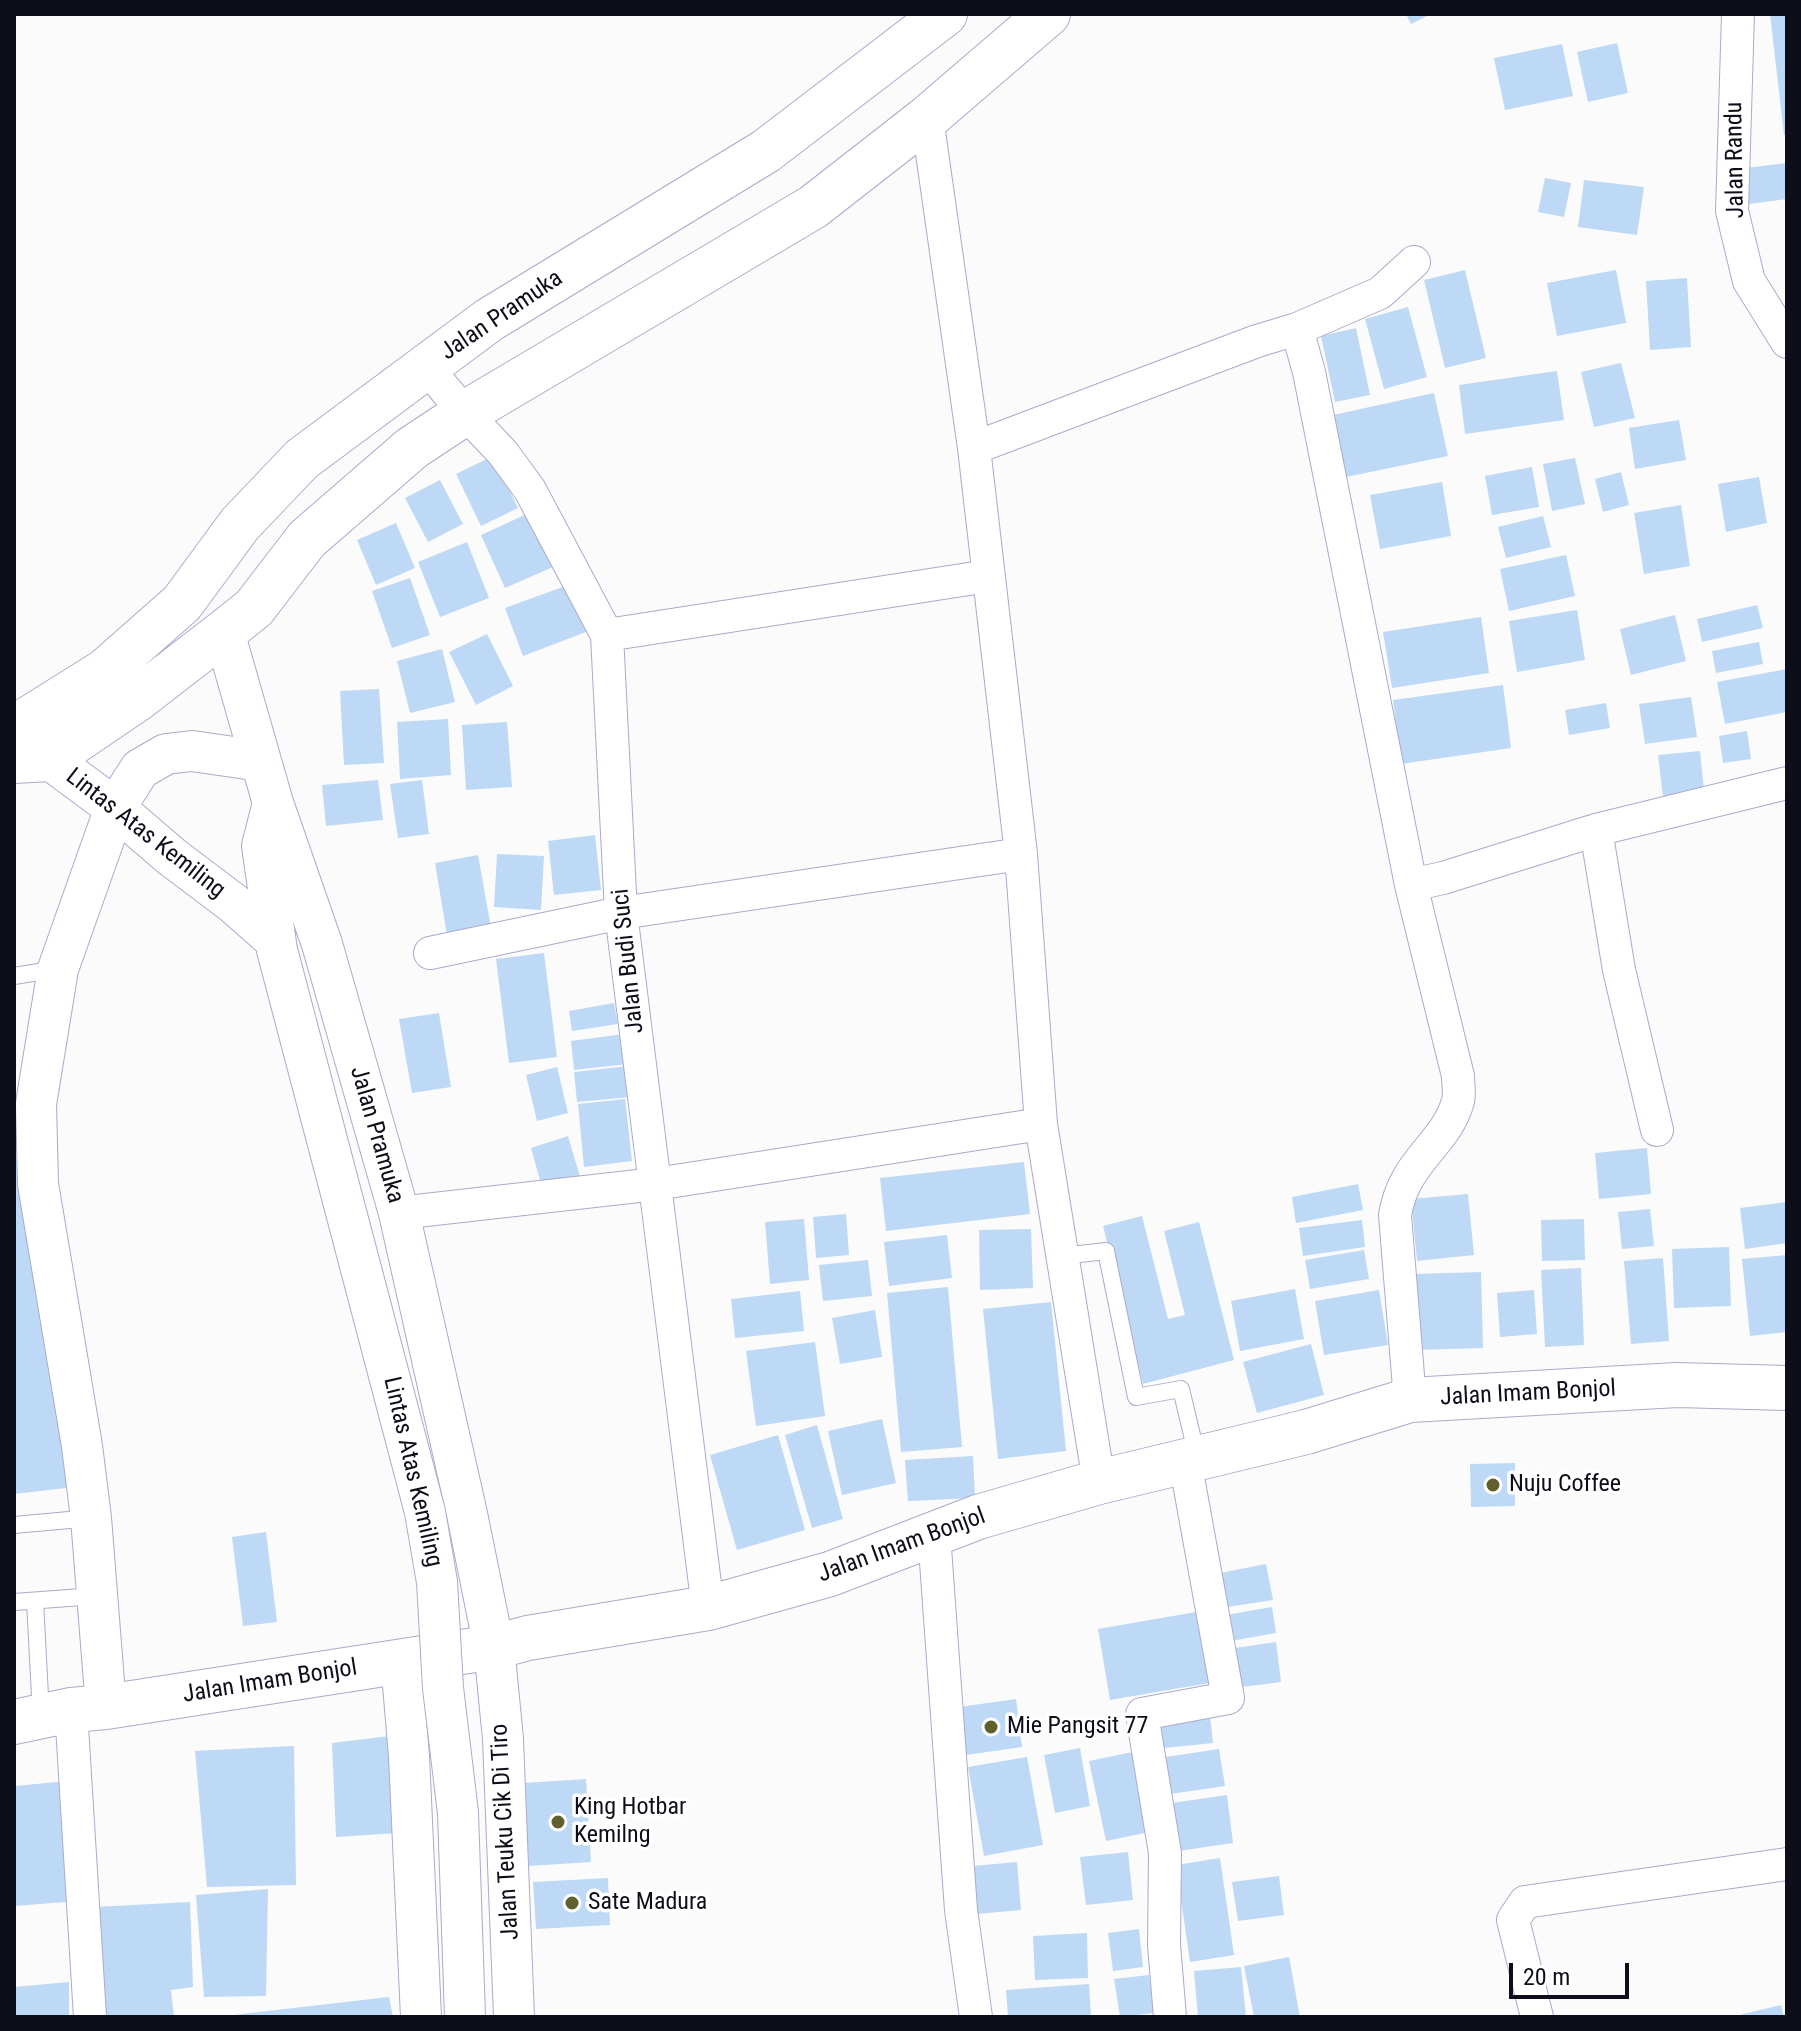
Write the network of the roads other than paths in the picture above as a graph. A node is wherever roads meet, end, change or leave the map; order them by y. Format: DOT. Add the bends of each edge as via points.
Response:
graph roads {
  1 [pos="945,14"];
  2 [pos="1048,14"];
  3 [pos="1738,14"];
  4 [pos="927,118"];
  5 [pos="1414,262"];
  6 [pos="1297,329"];
  7 [pos="1787,342"];
  8 [pos="427,368"];
  9 [pos="465,413"];
  10 [pos="974,448"];
  11 [pos="988,576"];
  12 [pos="224,632"];
  13 [pos="607,635"];
  14 [pos="25,742"];
  15 [pos="261,761"];
  16 [pos="1787,783"];
  17 [pos="273,803"];
  18 [pos="115,808"];
  19 [pos="1596,830"];
  20 [pos="1021,854"];
  21 [pos="1411,885"];
  22 [pos="621,913"];
  23 [pos="276,945"];
  24 [pos="430,953"];
  25 [pos="58,969"];
  26 [pos="14,976"];
  27 [pos="1041,1124"];
  28 [pos="1657,1130"];
  29 [pos="656,1184"];
  30 [pos="399,1213"];
  31 [pos="1062,1256"];
  32 [pos="1787,1388"];
  33 [pos="1410,1400"];
  34 [pos="1191,1459"];
  35 [pos="1099,1482"];
  36 [pos="91,1518"];
  37 [pos="14,1525"];
  38 [pos="934,1534"];
  39 [pos="96,1596"];
  40 [pos="35,1601"];
  41 [pos="14,1602"];
  42 [pos="708,1608"];
  43 [pos="494,1647"];
  44 [pos="401,1661"];
  45 [pos="58,1714"];
  46 [pos="1787,1864"];
  47 [pos="514,2008"];
  48 [pos="421,2014"];
  49 [pos="90,2017"];
  50 [pos="465,2017"];
  51 [pos="976,2017"];
  52 [pos="1170,2017"];
  53 [pos="1537,2017"];
  1 -- 8 [label="main road, Jalan Pramuka" via="766,151 489,320"];
  2 -- 4 [label="main road"];
  3 -- 7 [label="street, Jalan Randu" via="1732,211 1749,281"];
  4 -- 9 [label="main road" via="813,207"];
  4 -- 10 [label="street"];
  5 -- 6 [label="street" via="1380,293"];
  6 -- 10 [label="street"];
  6 -- 21 [label="street"];
  8 -- 9 [label="street, Jalan Budi Suci"];
  8 -- 14 [label="main road, Jalan Pramuka" via="302,459 240,524 182,603"];
  9 -- 12 [label="main road" via="412,448 307,539 254,608"];
  9 -- 13 [label="street, Jalan Budi Suci" via="530,490"];
  10 -- 11 [label="street"];
  11 -- 13 [label="street"];
  11 -- 20 [label="street"];
  12 -- 14 [label="main road" via="136,700"];
  12 -- 15 [label="street, Jalan Pramuka"];
  13 -- 22 [label="street, Jalan Budi Suci"];
  14 -- 18 [label="street, Lintas Atas Kemiling"];
  15 -- 17 [label="street, Jalan Pramuka"];
  15 -- 18 [label="street" via="192,751 166,754 140,769"];
  16 -- 19 [label="street"];
  17 -- 23 [label="street, Lintas Atas Kemiling" via="262,846"];
  17 -- 30 [label="street, Jalan Pramuka" via="322,944"];
  18 -- 23 [label="street, Lintas Atas Kemiling" via="233,903"];
  18 -- 25 [label="street"];
  19 -- 21 [label="street"];
  19 -- 28 [label="street" via="1619,970"];
  20 -- 22 [label="street"];
  20 -- 27 [label="street"];
  21 -- 33 [label="street" via="1458,1076 1459,1099 1449,1123 1398,1195 1395,1215"];
  22 -- 24 [label="street"];
  22 -- 29 [label="street, Jalan Budi Suci"];
  23 -- 50 [label="street, Lintas Atas Kemiling, bridge" via="433,1554 458,1813"];
  25 -- 26 [label="lane"];
  25 -- 36 [label="street" via="36,1104 38,1184"];
  27 -- 29 [label="street"];
  27 -- 31 [label="street"];
  29 -- 30 [label="street"];
  29 -- 42 [label="street, Jalan Budi Suci"];
  30 -- 43 [label="street, Jalan Pramuka"];
  31 -- 34 [label="lane" via="1106,1251 1136,1397 1181,1389"];
  31 -- 35 [label="street"];
  32 -- 33 [label="main road, Jalan Imam Bonjol" via="1677,1385"];
  33 -- 34 [label="main road, Jalan Imam Bonjol"];
  34 -- 35 [label="main road, Jalan Imam Bonjol"];
  34 -- 52 [label="street" via="1228,1698 1142,1714 1165,1853"];
  35 -- 38 [label="main road, Jalan Imam Bonjol"];
  36 -- 37 [label="lane"];
  36 -- 39 [label="street"];
  38 -- 42 [label="main road, Jalan Imam Bonjol" via="830,1574"];
  38 -- 51 [label="street" via="961,1910"];
  39 -- 40 [label="lane"];
  39 -- 45 [label="street"];
  40 -- 41 [label="lane"];
  40 -- 45 [label="lane"];
  42 -- 43 [label="main road, Jalan Imam Bonjol"];
  43 -- 44 [label="main road, Jalan Imam Bonjol"];
  43 -- 47 [label="street, Jalan Teuku Cik Di Tiro"];
  44 -- 45 [label="main road, Jalan Imam Bonjol"];
  44 -- 48 [label="street"];
  45 -- 49 [label="street"];
  46 -- 53 [label="street" via="1525,1902 1513,1920"];
  47 -- 48 [label="street" via="502,1980 483,1969 456,1972 433,1987"];
}
